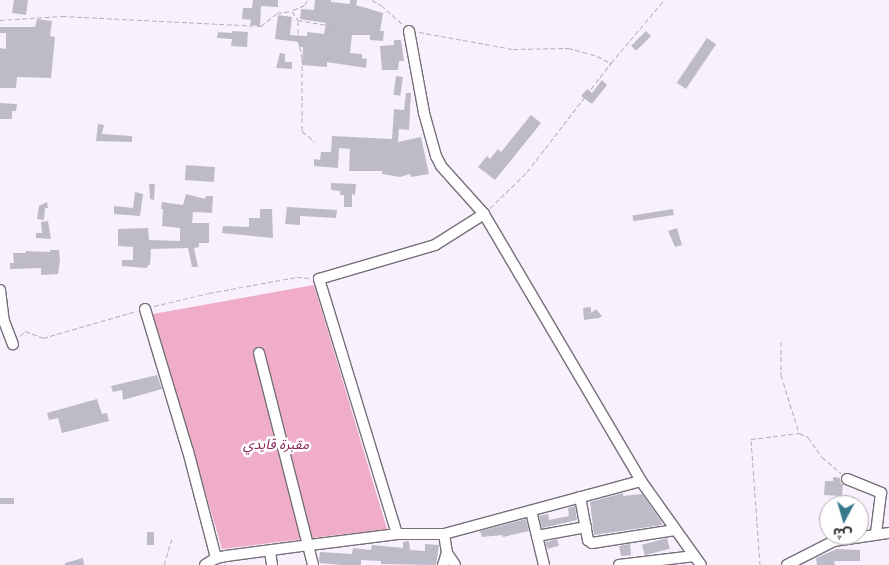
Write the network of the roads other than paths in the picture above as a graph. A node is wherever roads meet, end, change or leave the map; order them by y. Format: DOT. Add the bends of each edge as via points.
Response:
graph roads {
  1 [pos="409,31"];
  2 [pos="484,214"];
  3 [pos="0,290"];
  4 [pos="145,309"];
  5 [pos="13,344"];
  6 [pos="259,354"];
  7 [pos="847,478"];
  8 [pos="641,482"];
  9 [pos="580,498"];
  10 [pos="885,500"];
  11 [pos="531,510"];
  12 [pos="586,527"];
  13 [pos="675,530"];
  14 [pos="876,533"];
  15 [pos="889,533"];
  16 [pos="396,534"];
  17 [pos="444,534"];
  18 [pos="537,536"];
  19 [pos="310,545"];
  20 [pos="270,552"];
  21 [pos="447,553"];
  22 [pos="237,554"];
  23 [pos="694,556"];
  24 [pos="216,558"];
  25 [pos="541,564"];
  26 [pos="205,565"];
  27 [pos="240,565"];
  28 [pos="272,565"];
  29 [pos="313,565"];
  30 [pos="443,565"];
  31 [pos="455,565"];
  32 [pos="619,565"];
  33 [pos="700,565"];
  34 [pos="787,565"];
  1 -- 2 [label="street" via="424,113 436,156 441,166"];
  2 -- 8 [label="street"];
  2 -- 16 [label="street" via="435,245 319,278"];
  3 -- 5 [label="street" via="4,321"];
  4 -- 24 [label="street"];
  6 -- 19 [label="street"];
  7 -- 10 [label="street" via="881,493"];
  8 -- 9 [label="street"];
  8 -- 13 [label="street"];
  9 -- 11 [label="street"];
  9 -- 12 [label="street"];
  10 -- 14 [label="street"];
  11 -- 17 [label="street"];
  11 -- 18 [label="street"];
  12 -- 13 [label="street" via="588,540 592,543"];
  12 -- 18 [label="street"];
  13 -- 23 [label="street"];
  14 -- 15 [label="street"];
  14 -- 34 [label="street" via="834,541"];
  16 -- 17 [label="street"];
  16 -- 19 [label="street"];
  17 -- 21 [label="street"];
  18 -- 25 [label="street"];
  19 -- 20 [label="street"];
  19 -- 29 [label="street"];
  20 -- 22 [label="street"];
  20 -- 28 [label="street"];
  21 -- 30 [label="street"];
  21 -- 31 [label="street"];
  22 -- 24 [label="street"];
  22 -- 27 [label="street"];
  23 -- 32 [label="street"];
  23 -- 33 [label="street"];
  24 -- 26 [label="street"];
}
